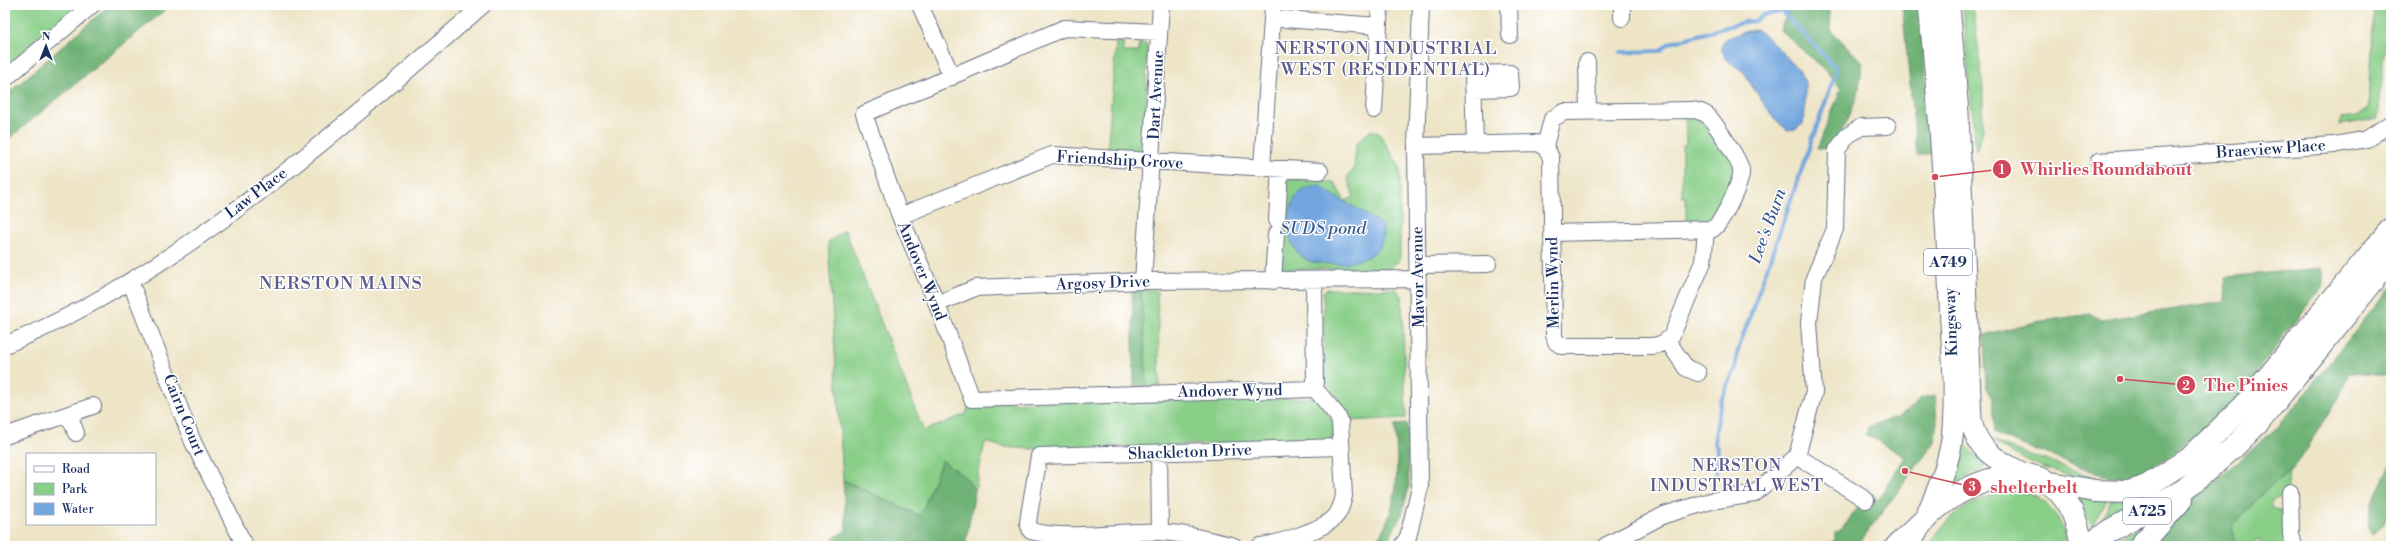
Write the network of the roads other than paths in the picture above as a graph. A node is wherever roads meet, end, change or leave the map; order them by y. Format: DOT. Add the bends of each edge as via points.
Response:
graph roads {
  1 [pos="92,5"];
  2 [pos="483,5"];
  3 [pos="920,5"];
  4 [pos="1161,5"];
  5 [pos="1380,5"];
  6 [pos="1421,5"];
  7 [pos="1509,5"];
  8 [pos="1930,5"];
  9 [pos="1949,5"];
  10 [pos="1273,12"];
  11 [pos="1378,26"];
  12 [pos="1159,32"];
  13 [pos="1510,35"];
  14 [pos="1587,62"];
  15 [pos="952,77"];
  16 [pos="5,79"];
  17 [pos="1474,89"];
  18 [pos="1374,110"];
  19 [pos="1588,112"];
  20 [pos="2391,123"];
  21 [pos="1888,126"];
  22 [pos="1475,145"];
  23 [pos="1416,146"];
  24 [pos="1545,146"];
  25 [pos="1152,161"];
  26 [pos="2099,161"];
  27 [pos="1262,168"];
  28 [pos="1280,168"];
  29 [pos="1320,171"];
  30 [pos="900,216"];
  31 [pos="2391,229"];
  32 [pos="1706,230"];
  33 [pos="1552,233"];
  34 [pos="2391,259"];
  35 [pos="1488,264"];
  36 [pos="1418,272"];
  37 [pos="1314,280"];
  38 [pos="130,281"];
  39 [pos="1273,281"];
  40 [pos="1143,282"];
  41 [pos="937,304"];
  42 [pos="1667,340"];
  43 [pos="5,345"];
  44 [pos="1960,363"];
  45 [pos="1698,373"];
  46 [pos="1315,389"];
  47 [pos="93,406"];
  48 [pos="69,414"];
  49 [pos="76,433"];
  50 [pos="5,436"];
  51 [pos="1340,447"];
  52 [pos="1159,453"];
  53 [pos="1797,456"];
  54 [pos="2205,474"];
  55 [pos="2037,479"];
  56 [pos="2290,492"];
  57 [pos="1866,500"];
  58 [pos="1925,518"];
  59 [pos="1160,532"];
  60 [pos="245,546"];
  61 [pos="1234,546"];
  62 [pos="1260,546"];
  63 [pos="1402,546"];
  64 [pos="1605,546"];
  65 [pos="1896,546"];
  66 [pos="1910,546"];
  67 [pos="2082,546"];
  68 [pos="2088,546"];
  69 [pos="2140,546"];
  70 [pos="2294,546"];
  1 -- 16 [label="street"];
  2 -- 38 [label="street, Law Place" via="410,69 257,194"];
  3 -- 15 [label="street"];
  4 -- 12 [label="street, Dart Avenue"];
  5 -- 11 [label="street"];
  6 -- 23 [label="street, Mavor Avenue"];
  7 -- 13 [label="street"];
  8 -- 44 [label="main road, Kingsway / A749"];
  9 -- 44 [label="main road, Kingsway / A749" via="1958,113"];
  10 -- 11 [label="street"];
  10 -- 27 [label="street"];
  11 -- 18 [label="street"];
  12 -- 15 [label="street, Andover Wynd" via="1064,28"];
  12 -- 25 [label="street, Dart Avenue"];
  14 -- 19 [label="street"];
  15 -- 30 [label="street, Andover Wynd" via="864,114"];
  17 -- 22 [label="street"];
  19 -- 24 [label="street" via="1564,112 1552,119"];
  19 -- 32 [label="street" via="1693,110 1707,115 1738,161 1741,178 1719,225"];
  20 -- 26 [label="street, Braeview Place" via="2367,139 2334,145"];
  21 -- 53 [label="street" via="1861,127 1847,136 1837,150 1835,229 1814,278 1809,323 1814,392"];
  22 -- 23 [label="street"];
  22 -- 24 [label="street" via="1536,143"];
  23 -- 36 [label="street, Mavor Avenue"];
  24 -- 33 [label="street, Merlin Wynd" via="1551,158"];
  25 -- 27 [label="street, Friendship Grove"];
  25 -- 30 [label="street, Friendship Grove" via="1052,155"];
  25 -- 40 [label="street, Dart Avenue"];
  27 -- 28 [label="street, Friendship Grove"];
  28 -- 29 [label="street, Friendship Grove"];
  28 -- 39 [label="street"];
  30 -- 41 [label="street, Andover Wynd"];
  31 -- 55 [label="highway, A725" via="2243,407 2189,458 2144,487 2128,492 2095,491"];
  32 -- 33 [label="street"];
  32 -- 42 [label="street" via="1703,262 1672,335"];
  33 -- 42 [label="street, Merlin Wynd" via="1556,342 1562,346 1574,347 1652,346 1662,345"];
  34 -- 54 [label="highway, A725" via="2259,422"];
  35 -- 36 [label="street, Argosy Drive"];
  36 -- 37 [label="street, Argosy Drive"];
  36 -- 63 [label="street, Mavor Avenue" via="1420,486 1408,537"];
  37 -- 39 [label="street, Argosy Drive"];
  37 -- 46 [label="street"];
  38 -- 43 [label="street, Law Place" via="41,331"];
  38 -- 60 [label="street, Cairn Court" via="196,448"];
  39 -- 40 [label="street, Argosy Drive"];
  40 -- 41 [label="street, Argosy Drive" via="975,288"];
  41 -- 46 [label="street, Andover Wynd" via="972,399"];
  42 -- 45 [label="street" via="1686,368"];
  44 -- 55 [label="main road, Kingsway / A749" via="1978,442 2001,462"];
  44 -- 58 [label="main road, Kingsway / A749" via="1952,438 1940,486"];
  46 -- 51 [label="street" via="1337,415 1340,422"];
  47 -- 48 [label="street"];
  48 -- 49 [label="street"];
  48 -- 50 [label="street"];
  51 -- 52 [label="street, Shackleton Drive"];
  51 -- 62 [label="street" via="1344,496 1341,508 1333,519 1288,540"];
  52 -- 59 [label="street"];
  52 -- 59 [label="street, Shackleton Drive" via="1039,456 1028,523 1031,531 1049,534"];
  53 -- 57 [label="street"];
  53 -- 64 [label="street" via="1754,494 1711,501 1664,514"];
  54 -- 68 [label="highway, A725" via="2168,500 2108,531"];
  54 -- 69 [label="highway"];
  55 -- 58 [label="highway" via="1990,480 1974,486"];
  55 -- 67 [label="highway" via="2071,509"];
  56 -- 70 [label="street" via="2291,534"];
  58 -- 65 [label="main road"];
  58 -- 66 [label="highway" via="1912,538"];
  59 -- 61 [label="street"];
}
